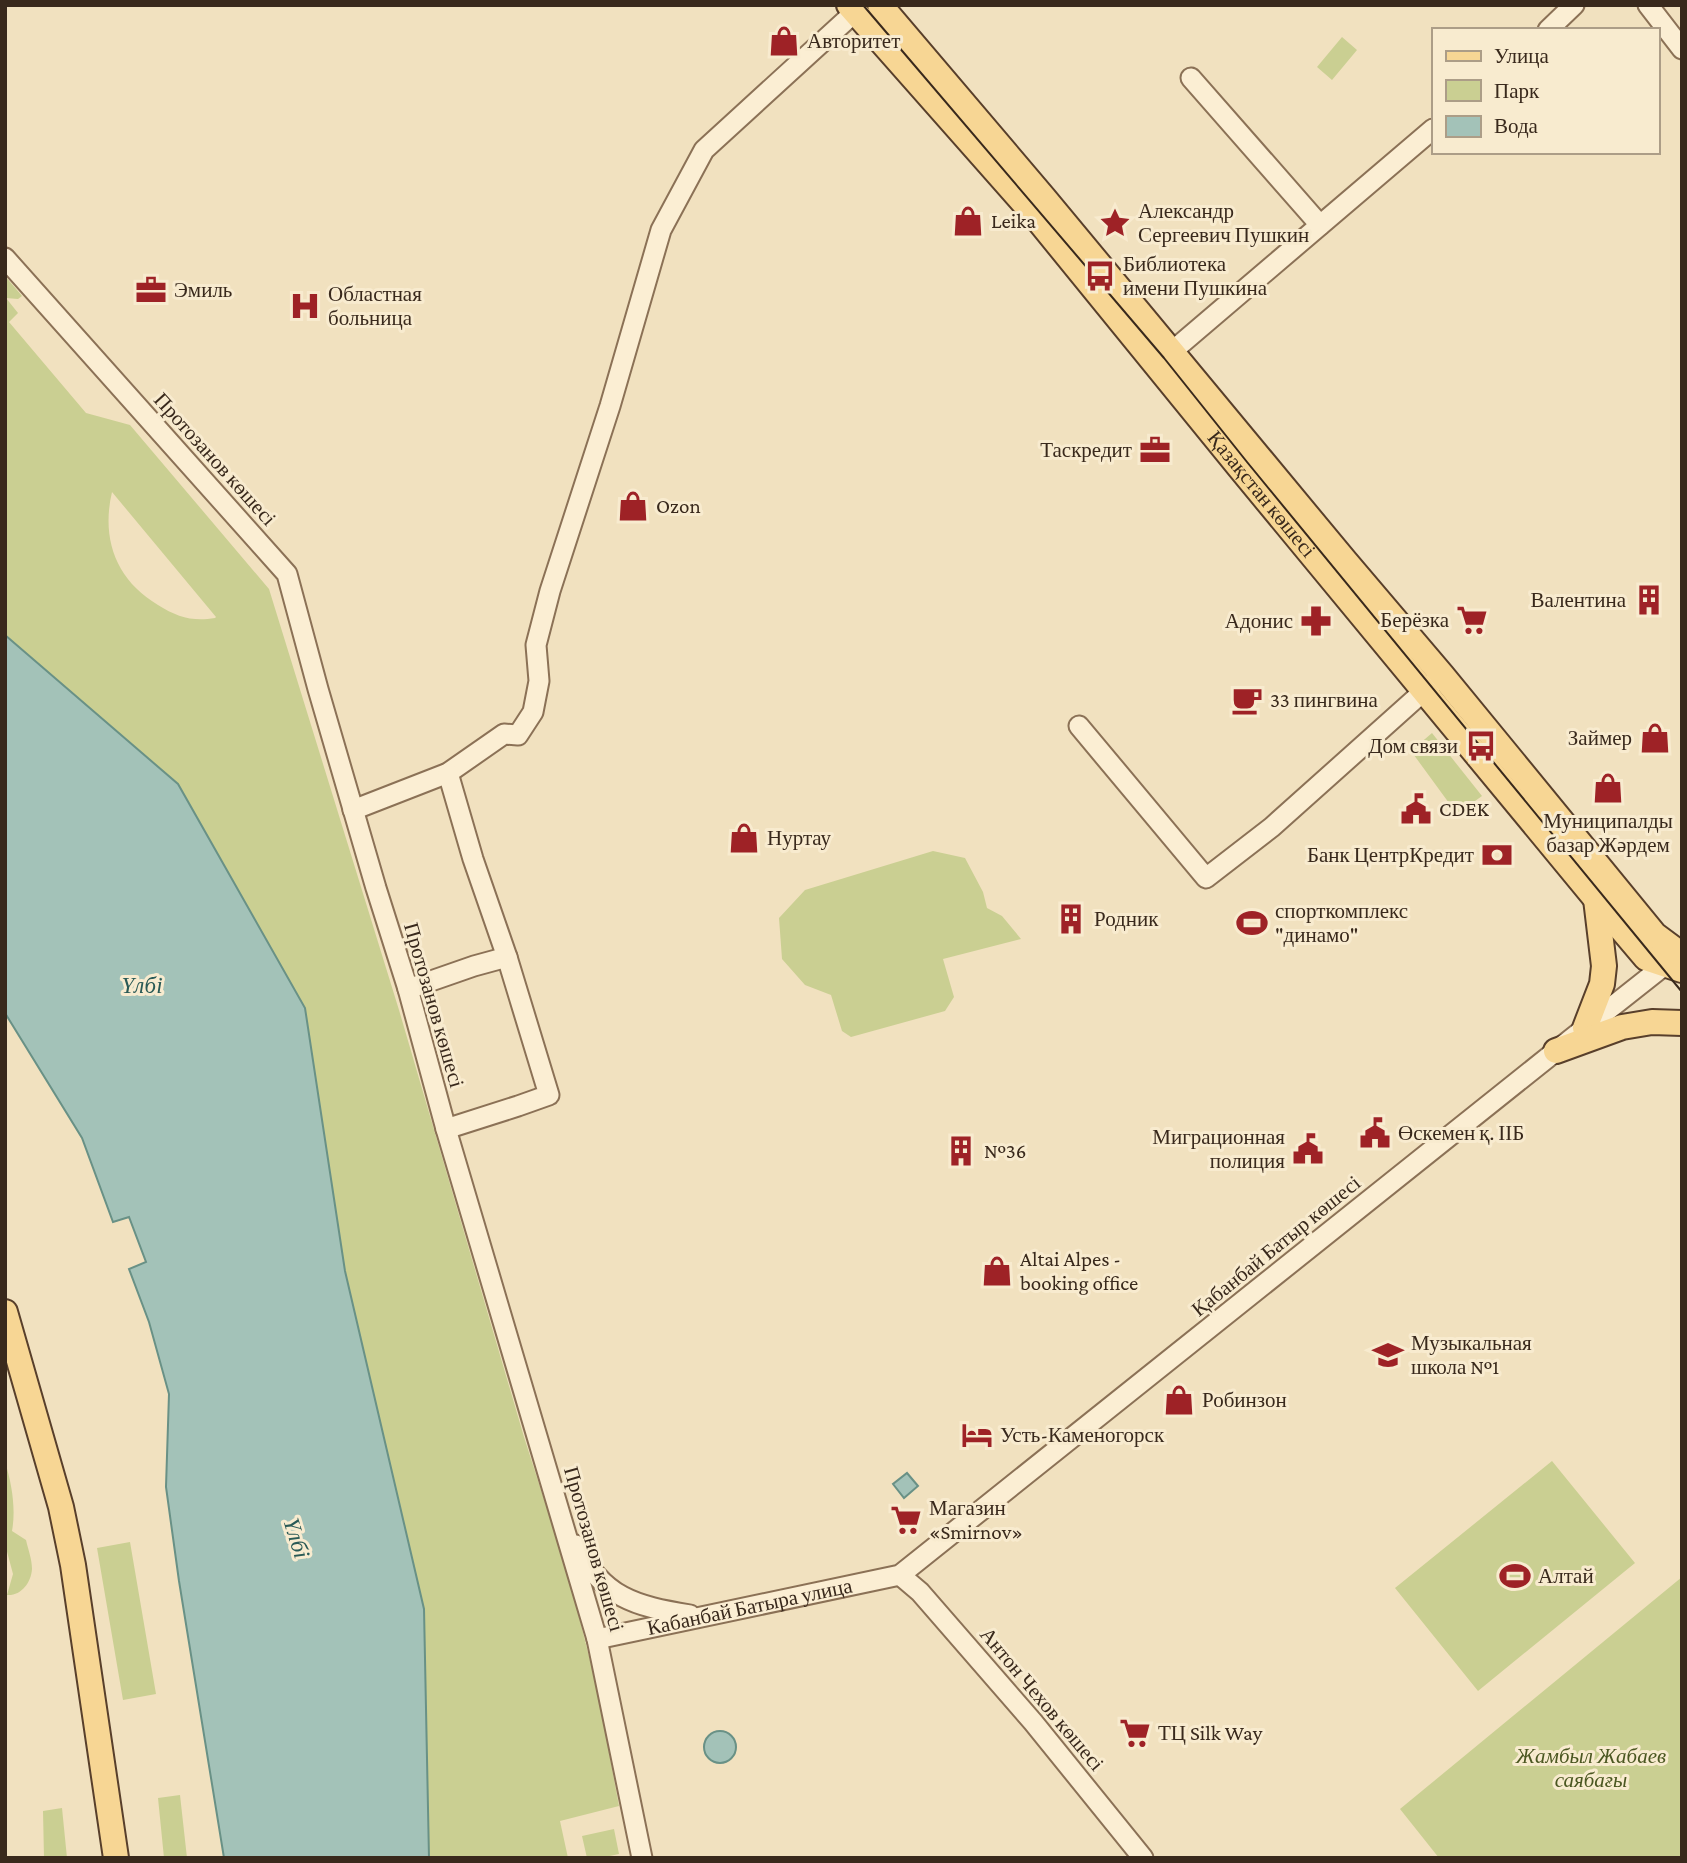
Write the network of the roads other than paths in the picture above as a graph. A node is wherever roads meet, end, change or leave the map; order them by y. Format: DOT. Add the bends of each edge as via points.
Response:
graph roads {
  1 [pos="880,5"];
  2 [pos="1574,5"];
  3 [pos="1648,5"];
  4 [pos="855,8"];
  5 [pos="1550,28"];
  6 [pos="1682,49"];
  7 [pos="1191,78"];
  8 [pos="1432,130"];
  9 [pos="1321,225"];
  10 [pos="5,258"];
  11 [pos="1164,358"];
  12 [pos="1433,683"];
  13 [pos="1079,726"];
  14 [pos="449,773"];
  15 [pos="353,810"];
  16 [pos="1596,899"];
  17 [pos="507,957"];
  18 [pos="1678,959"];
  19 [pos="408,989"];
  20 [pos="1682,1023"];
  21 [pos="1585,1028"];
  22 [pos="1556,1051"];
  23 [pos="446,1129"];
  24 [pos="5,1312"];
  25 [pos="563,1524"];
  26 [pos="900,1575"];
  27 [pos="702,1617"];
  28 [pos="597,1639"];
  29 [pos="116,1858"];
  30 [pos="642,1858"];
  31 [pos="1143,1858"];
  1 -- 11 [label="main road, Қазақстан көшесі"];
  2 -- 5 [label="street"];
  3 -- 6 [label="street"];
  4 -- 11 [label="main road, Қазақстан көшесі"];
  4 -- 14 [label="street" via="704,150 681,192 661,230 550,592 537,645 540,681 533,712 519,735 504,734"];
  7 -- 9 [label="street"];
  8 -- 9 [label="street"];
  9 -- 11 [label="street"];
  10 -- 15 [label="street, Протозанов көшесі" via="287,574"];
  11 -- 12 [label="main road, Қазақстан көшесі"];
  12 -- 13 [label="street" via="1272,827 1206,878"];
  12 -- 16 [label="main road, Қазақстан көшесі"];
  12 -- 18 [label="main road, Қазақстан көшесі"];
  14 -- 15 [label="street"];
  14 -- 17 [label="street"];
  15 -- 19 [label="street, Протозанов көшесі"];
  16 -- 18 [label="main road, Қазақстан көшесі" via="1646,958"];
  16 -- 21 [label="main road" via="1604,966"];
  17 -- 19 [label="street"];
  17 -- 23 [label="street" via="548,1095"];
  18 -- 21 [label="street, Қабанбай Батыр көшесі"];
  19 -- 23 [label="street, Протозанов көшесі"];
  20 -- 22 [label="main road" via="1622,1027"];
  21 -- 22 [label="street, Қабанбай Батыр көшесі"];
  22 -- 26 [label="street, Қабанбай Батыр көшесі"];
  23 -- 25 [label="street, Протозанов көшесі"];
  24 -- 29 [label="main road" via="73,1565"];
  25 -- 27 [label="street" via="584,1561 608,1588 634,1602"];
  25 -- 28 [label="street, Протозанов көшесі"];
  26 -- 27 [label="street, Кабанбай Батыра улица"];
  26 -- 31 [label="street, Антон Чехов көшесі" via="920,1591 1033,1721"];
  27 -- 28 [label="street, Кабанбай Батыра улица"];
  28 -- 30 [label="street, Протозанов көшесі"];
}
